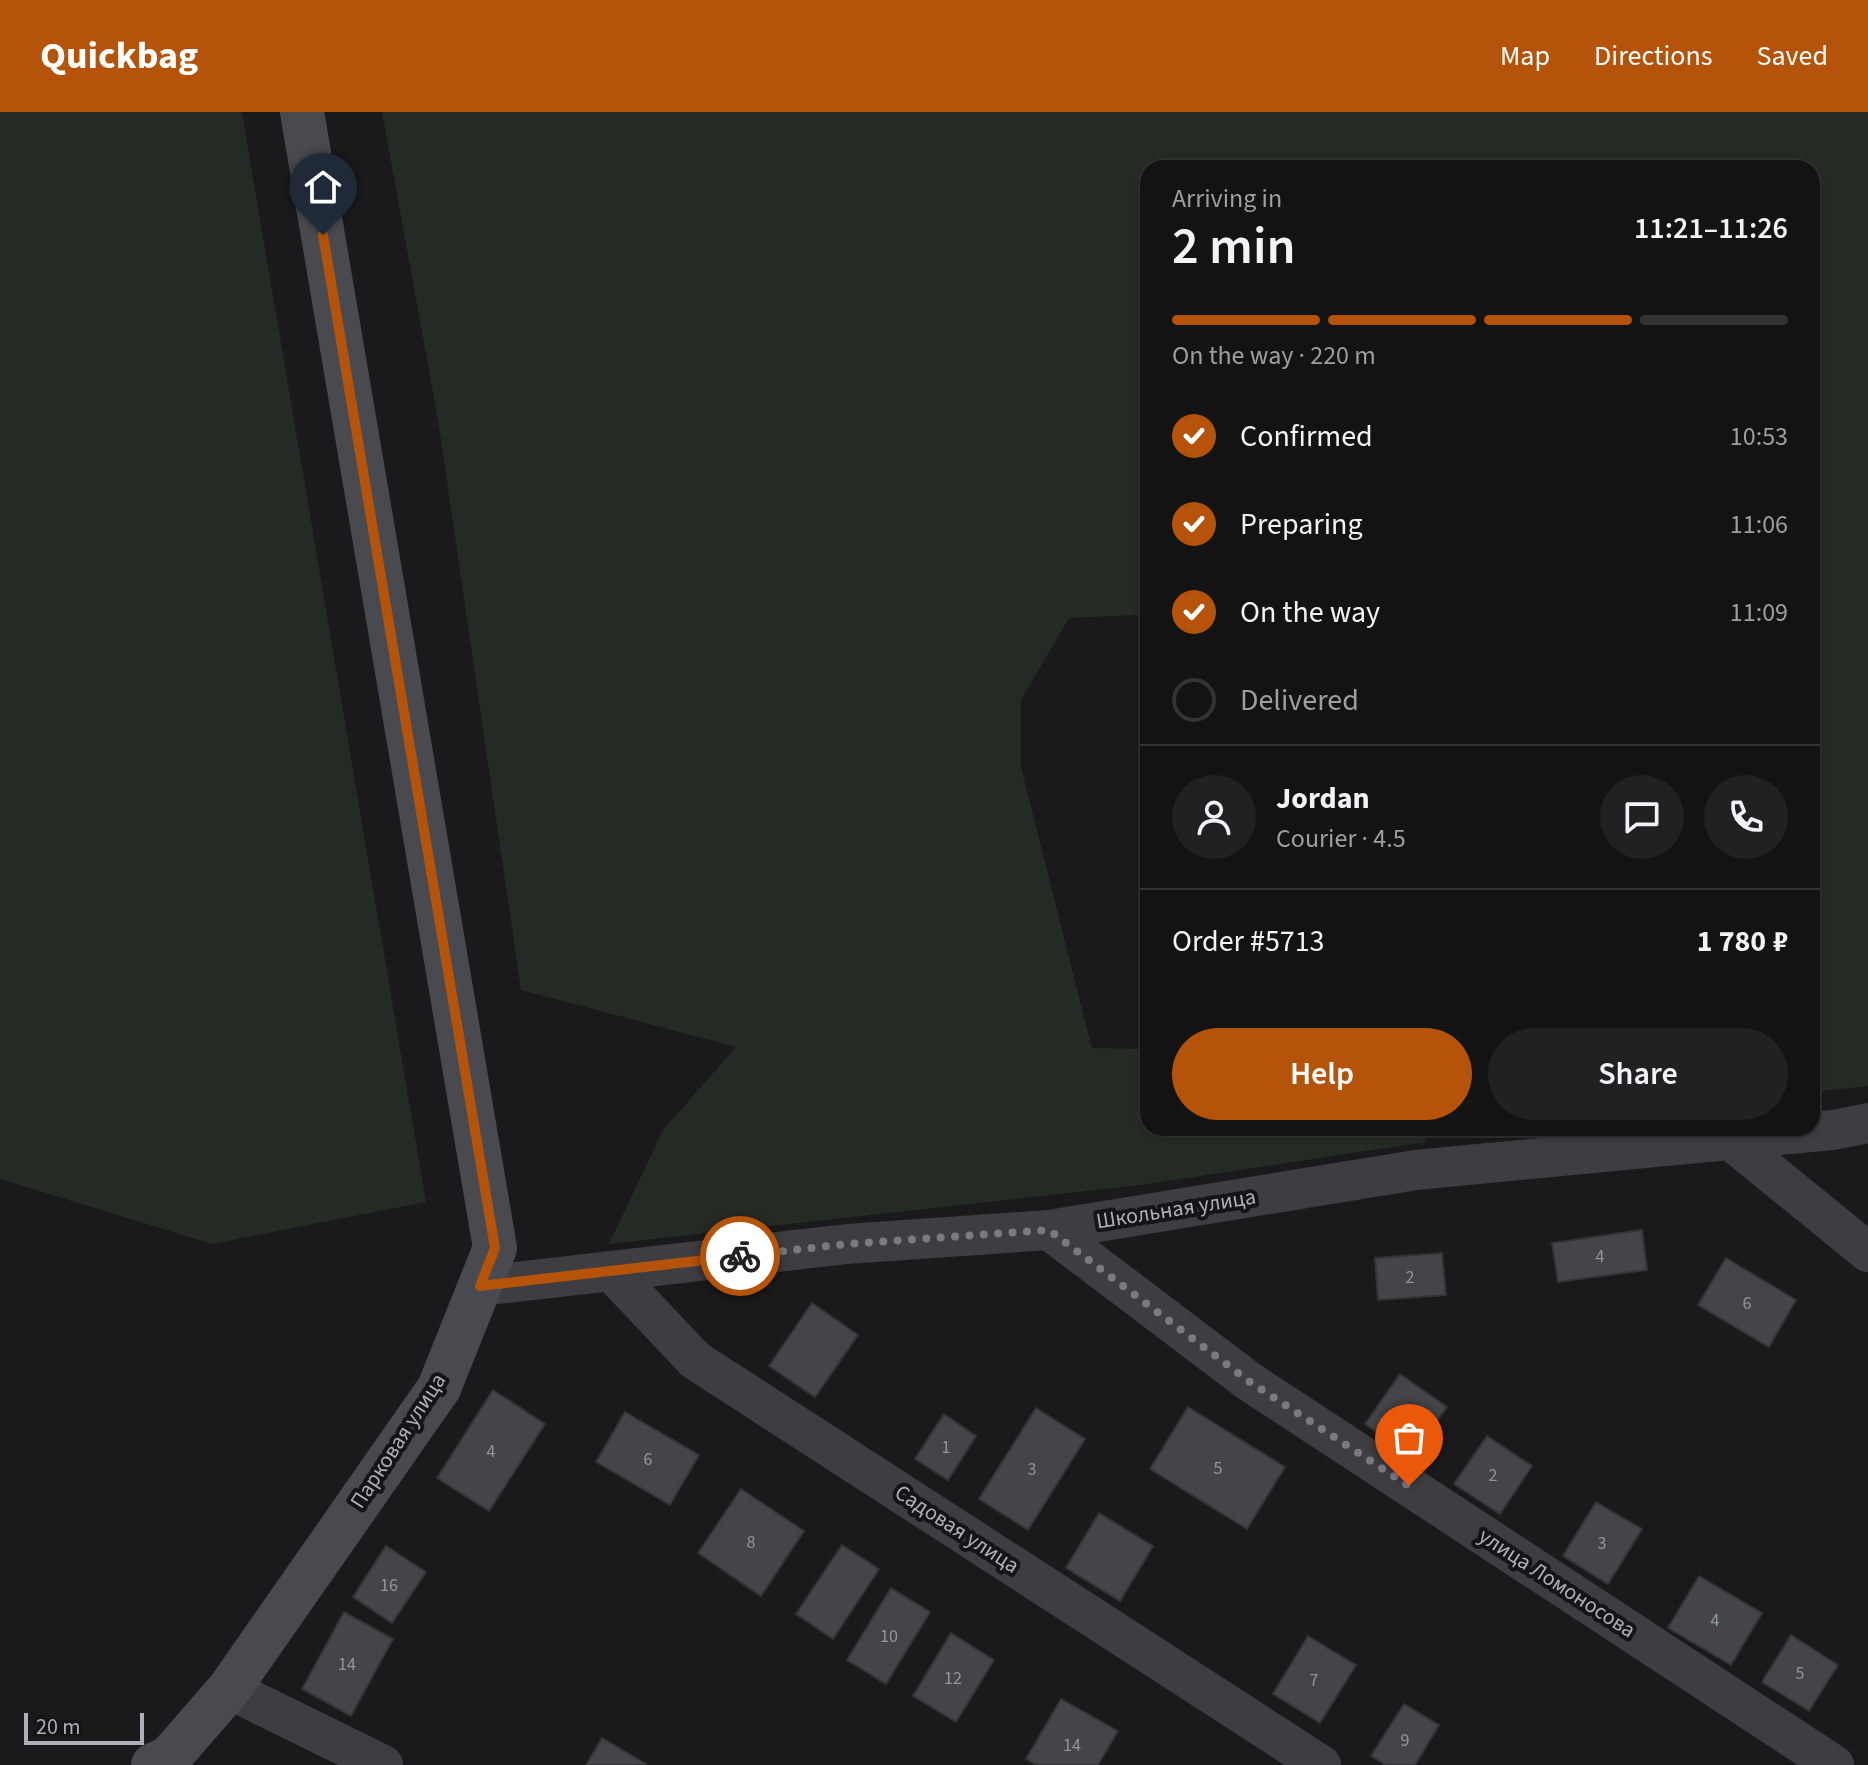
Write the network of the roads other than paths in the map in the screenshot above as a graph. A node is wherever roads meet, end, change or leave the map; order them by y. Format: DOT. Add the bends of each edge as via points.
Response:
graph roads {
  1 [pos="302,112"];
  2 [pos="1868,1123"];
  3 [pos="1820,1131"];
  4 [pos="1764,1136"];
  5 [pos="1729,1139"];
  6 [pos="1049,1230"];
  7 [pos="1868,1252"];
  8 [pos="611,1271"];
  9 [pos="480,1286"];
  10 [pos="229,1689"];
  11 [pos="153,1765"];
  12 [pos="383,1765"];
  13 [pos="1321,1765"];
  14 [pos="1834,1765"];
  1 -- 9 [label="street, Парковая улица" via="495,1248"];
  2 -- 3 [label="street, Школьная улица"];
  4 -- 5 [label="street, Школьная улица"];
  5 -- 6 [label="street, Школьная улица" via="1416,1170"];
  5 -- 7 [label="street"];
  6 -- 8 [label="street, Школьная улица" via="847,1244"];
  6 -- 14 [label="street, улица Ломоносова" via="1250,1382"];
  8 -- 9 [label="street, Школьная улица"];
  8 -- 13 [label="street, Садовая улица" via="695,1360"];
  9 -- 10 [label="street, Парковая улица" via="439,1388"];
  10 -- 11 [label="street, Парковая улица" via="169,1758"];
  10 -- 12 [label="street"];
}
